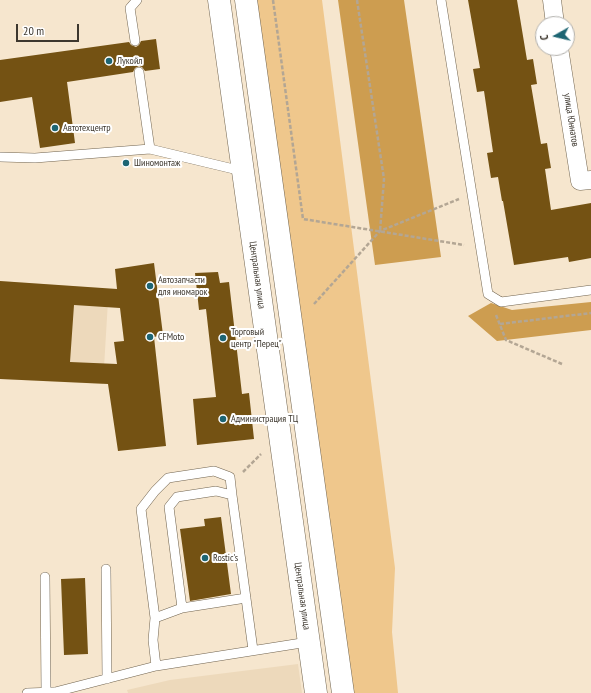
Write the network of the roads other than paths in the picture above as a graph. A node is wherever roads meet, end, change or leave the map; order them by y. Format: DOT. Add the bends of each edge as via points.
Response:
graph roads {
  1 [pos="137,0"];
  2 [pos="219,0"];
  3 [pos="246,0"];
  4 [pos="442,0"];
  5 [pos="552,0"];
  6 [pos="555,16"];
  7 [pos="135,41"];
  8 [pos="560,56"];
  9 [pos="139,72"];
  10 [pos="150,150"];
  11 [pos="0,157"];
  12 [pos="270,168"];
  13 [pos="243,171"];
  14 [pos="591,180"];
  15 [pos="591,290"];
  16 [pos="232,495"];
  17 [pos="106,569"];
  18 [pos="44,577"];
  19 [pos="246,598"];
  20 [pos="182,608"];
  21 [pos="155,618"];
  22 [pos="308,642"];
  23 [pos="253,650"];
  24 [pos="156,666"];
  25 [pos="107,679"];
  26 [pos="46,692"];
  27 [pos="27,693"];
  28 [pos="316,693"];
  29 [pos="342,693"];
  1 -- 7 [label="lane" via="130,8"];
  2 -- 13 [label="main road, Центральная улица"];
  3 -- 12 [label="main road"];
  4 -- 15 [label="lane" via="488,294 501,302"];
  5 -- 6 [label="street"];
  8 -- 14 [label="street, улица Юннатов" via="580,181"];
  9 -- 10 [label="lane"];
  10 -- 11 [label="lane" via="35,158"];
  10 -- 13 [label="lane"];
  12 -- 13 [label="main road"];
  12 -- 29 [label="main road"];
  13 -- 22 [label="main road, Центральная улица"];
  16 -- 19 [label="lane"];
  16 -- 20 [label="lane" via="216,491 177,497 169,507"];
  16 -- 21 [label="lane" via="230,477 214,471 168,478 141,509"];
  17 -- 25 [label="lane"];
  18 -- 26 [label="lane"];
  19 -- 20 [label="lane"];
  19 -- 23 [label="lane"];
  20 -- 21 [label="lane"];
  21 -- 24 [label="lane" via="153,640"];
  22 -- 23 [label="lane"];
  22 -- 28 [label="main road, Центральная улица"];
  23 -- 24 [label="lane"];
  24 -- 25 [label="lane"];
  25 -- 26 [label="lane"];
  26 -- 27 [label="lane"];
}
